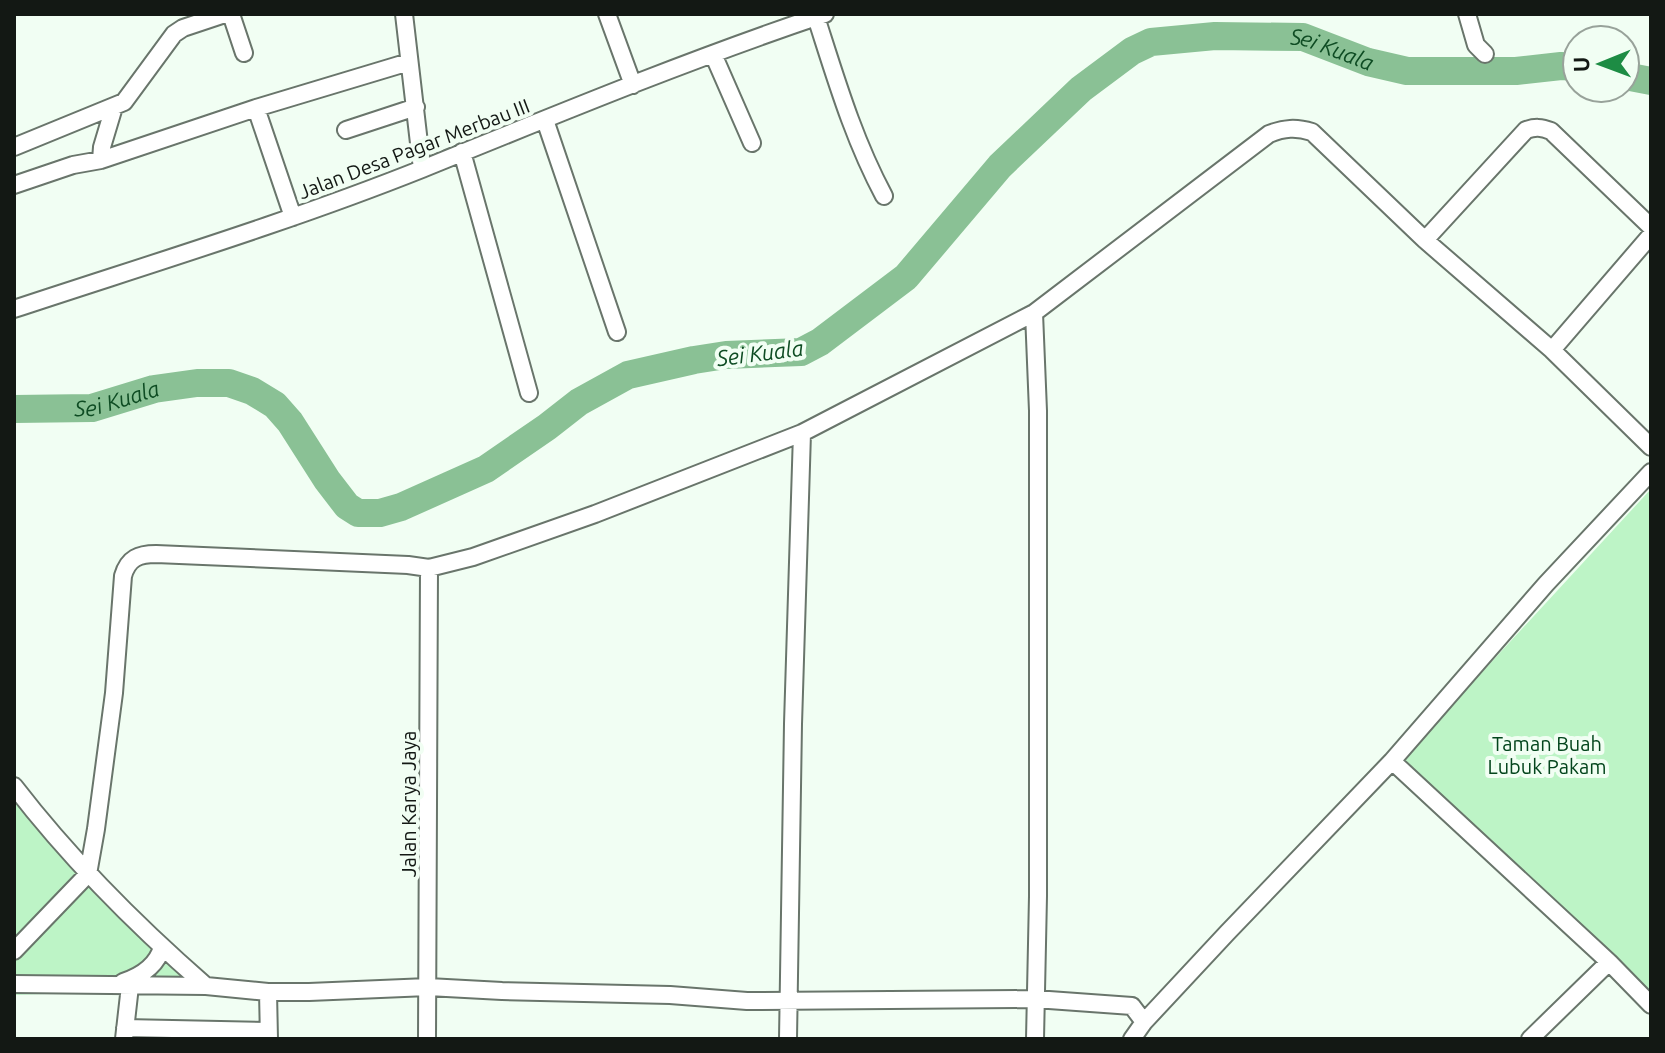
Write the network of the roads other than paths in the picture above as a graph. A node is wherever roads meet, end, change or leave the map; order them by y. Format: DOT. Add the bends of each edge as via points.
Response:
graph roads {
  1 [pos="228,14"];
  2 [pos="404,14"];
  3 [pos="607,14"];
  4 [pos="1467,14"];
  5 [pos="820,15"];
  6 [pos="781,21"];
  7 [pos="244,53"];
  8 [pos="713,54"];
  9 [pos="1485,54"];
  10 [pos="409,62"];
  11 [pos="633,85"];
  12 [pos="113,107"];
  13 [pos="416,107"];
  14 [pos="256,108"];
  15 [pos="545,120"];
  16 [pos="346,130"];
  17 [pos="752,143"];
  18 [pos="14,147"];
  19 [pos="462,152"];
  20 [pos="96,162"];
  21 [pos="422,169"];
  22 [pos="14,185"];
  23 [pos="884,196"];
  24 [pos="293,217"];
  25 [pos="1651,227"];
  26 [pos="1651,235"];
  27 [pos="1425,240"];
  28 [pos="14,309"];
  29 [pos="1034,313"];
  30 [pos="617,332"];
  31 [pos="1552,350"];
  32 [pos="529,393"];
  33 [pos="802,433"];
  34 [pos="1651,447"];
  35 [pos="1651,472"];
  36 [pos="429,568"];
  37 [pos="1392,761"];
  38 [pos="14,786"];
  39 [pos="88,874"];
  40 [pos="162,947"];
  41 [pos="14,951"];
  42 [pos="1609,962"];
  43 [pos="14,984"];
  44 [pos="122,986"];
  45 [pos="206,986"];
  46 [pos="428,987"];
  47 [pos="268,992"];
  48 [pos="1035,999"];
  49 [pos="789,1002"];
  50 [pos="1651,1005"];
  51 [pos="1144,1022"];
  52 [pos="124,1033"];
  53 [pos="268,1035"];
  54 [pos="427,1039"];
  55 [pos="788,1039"];
  56 [pos="1035,1039"];
  57 [pos="1132,1039"];
  58 [pos="1530,1039"];
  1 -- 7 [label="street"];
  1 -- 12 [label="street" via="174,34 129,97"];
  2 -- 10 [label="street"];
  3 -- 11 [label="street"];
  4 -- 9 [label="street" via="1476,45"];
  5 -- 6 [label="street, Jalan Desa Pagar Merbau III"];
  5 -- 23 [label="street" via="848,119"];
  6 -- 8 [label="street, Jalan Desa Pagar Merbau III"];
  8 -- 11 [label="street, Jalan Desa Pagar Merbau III"];
  8 -- 17 [label="street"];
  10 -- 13 [label="street"];
  10 -- 14 [label="street"];
  11 -- 15 [label="street, Jalan Desa Pagar Merbau III"];
  12 -- 18 [label="street"];
  12 -- 20 [label="street"];
  13 -- 16 [label="street"];
  13 -- 21 [label="street"];
  14 -- 20 [label="street"];
  14 -- 24 [label="street"];
  15 -- 19 [label="street, Jalan Desa Pagar Merbau III"];
  15 -- 30 [label="street"];
  19 -- 21 [label="street, Jalan Desa Pagar Merbau III"];
  19 -- 32 [label="street"];
  20 -- 22 [label="street"];
  21 -- 24 [label="street, Jalan Desa Pagar Merbau III"];
  24 -- 28 [label="street, Jalan Desa Pagar Merbau III"];
  25 -- 27 [label="street" via="1551,131 1534,127"];
  26 -- 31 [label="street"];
  27 -- 29 [label="street" via="1312,132 1283,129 1269,134"];
  27 -- 31 [label="street"];
  29 -- 33 [label="street"];
  29 -- 48 [label="street"];
  31 -- 34 [label="street"];
  33 -- 36 [label="street" via="595,514"];
  33 -- 49 [label="street"];
  35 -- 37 [label="street"];
  36 -- 39 [label="street" via="156,554 130,560 123,576 114,693"];
  36 -- 46 [label="street, Jalan Karya Jaya"];
  37 -- 42 [label="street"];
  37 -- 51 [label="street"];
  38 -- 39 [label="street"];
  39 -- 40 [label="street"];
  39 -- 41 [label="street"];
  40 -- 44 [label="street" via="149,969"];
  40 -- 45 [label="street"];
  42 -- 50 [label="street"];
  42 -- 58 [label="street"];
  43 -- 44 [label="street"];
  44 -- 45 [label="street"];
  44 -- 52 [label="street"];
  45 -- 47 [label="street"];
  46 -- 47 [label="street"];
  46 -- 49 [label="street"];
  46 -- 54 [label="street, Jalan Karya Jaya"];
  47 -- 53 [label="street"];
  48 -- 49 [label="street"];
  48 -- 51 [label="street" via="1132,1006"];
  48 -- 56 [label="street"];
  49 -- 55 [label="street"];
  51 -- 57 [label="street"];
  52 -- 53 [label="street"];
}
